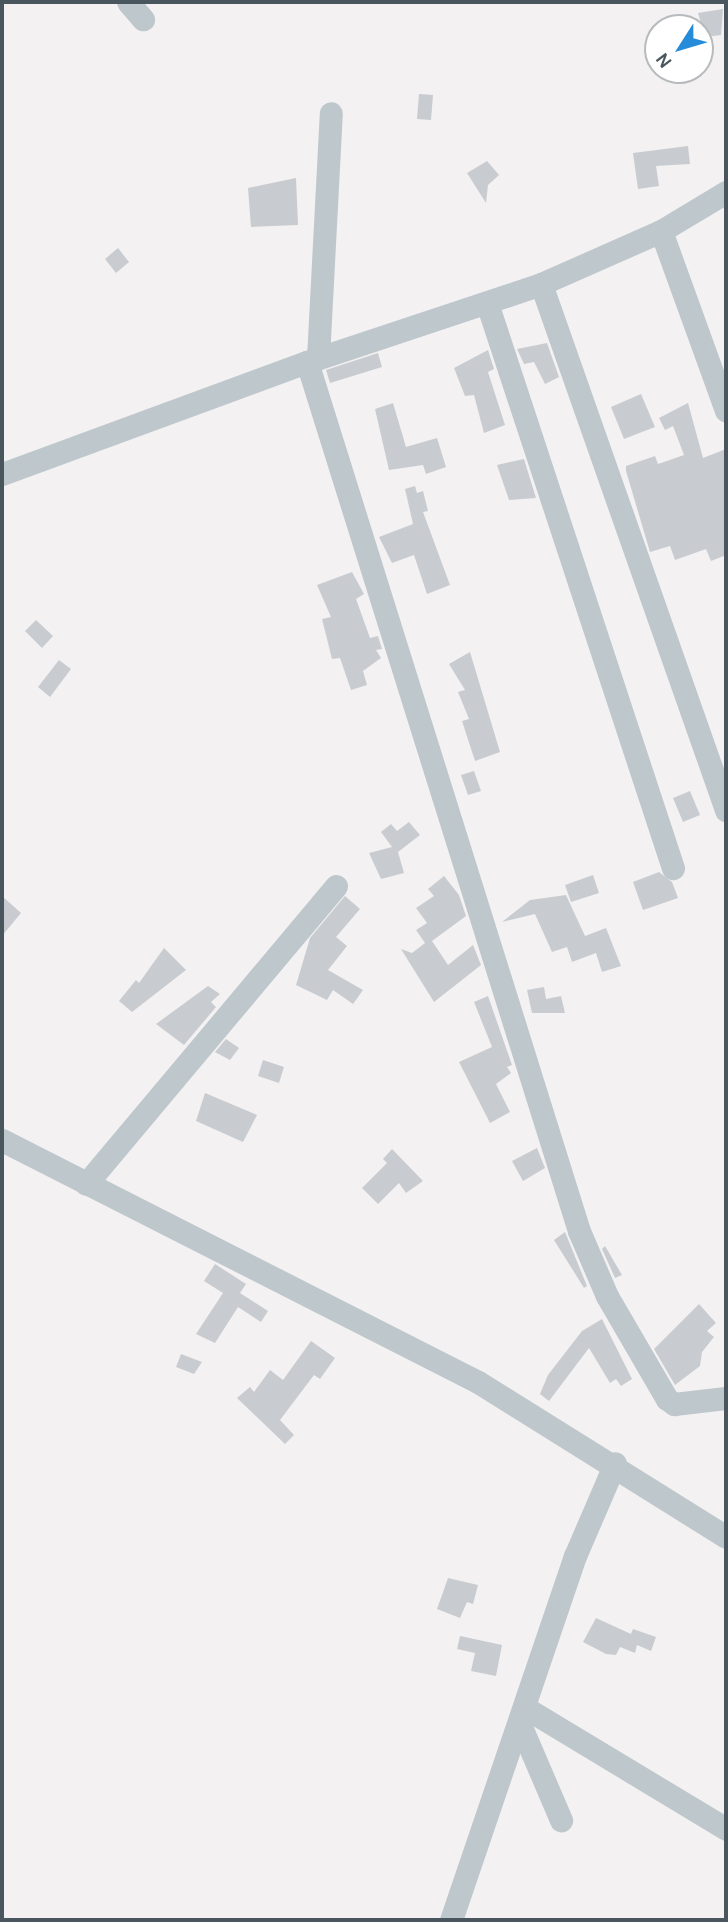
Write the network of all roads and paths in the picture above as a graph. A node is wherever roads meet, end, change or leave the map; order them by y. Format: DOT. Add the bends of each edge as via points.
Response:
graph roads {
  1 [pos="128,2"];
  2 [pos="143,19"];
  3 [pos="331,113"];
  4 [pos="726,192"];
  5 [pos="661,231"];
  6 [pos="541,284"];
  7 [pos="486,303"];
  8 [pos="313,360"];
  9 [pos="726,411"];
  10 [pos="2,474"];
  11 [pos="726,810"];
  12 [pos="673,868"];
  13 [pos="336,886"];
  14 [pos="2,1140"];
  15 [pos="86,1184"];
  16 [pos="726,1398"];
  17 [pos="615,1463"];
  18 [pos="726,1536"];
  19 [pos="522,1715"];
  20 [pos="561,1821"];
  21 [pos="726,1829"];
  22 [pos="451,1920"];
  1 -- 2 [label="street"];
  3 -- 8 [label="street"];
  4 -- 5 [label="street"];
  5 -- 6 [label="street"];
  5 -- 9 [label="street"];
  6 -- 7 [label="street"];
  6 -- 11 [label="street"];
  7 -- 8 [label="street"];
  7 -- 12 [label="street"];
  8 -- 10 [label="street"];
  8 -- 16 [label="street" via="579,1231 607,1296 667,1399 674,1404"];
  13 -- 15 [label="street"];
  14 -- 15 [label="street"];
  15 -- 17 [label="street" via="478,1382"];
  17 -- 18 [label="street"];
  17 -- 19 [label="street" via="575,1556"];
  19 -- 20 [label="street"];
  19 -- 21 [label="street"];
  19 -- 22 [label="street"];
}
